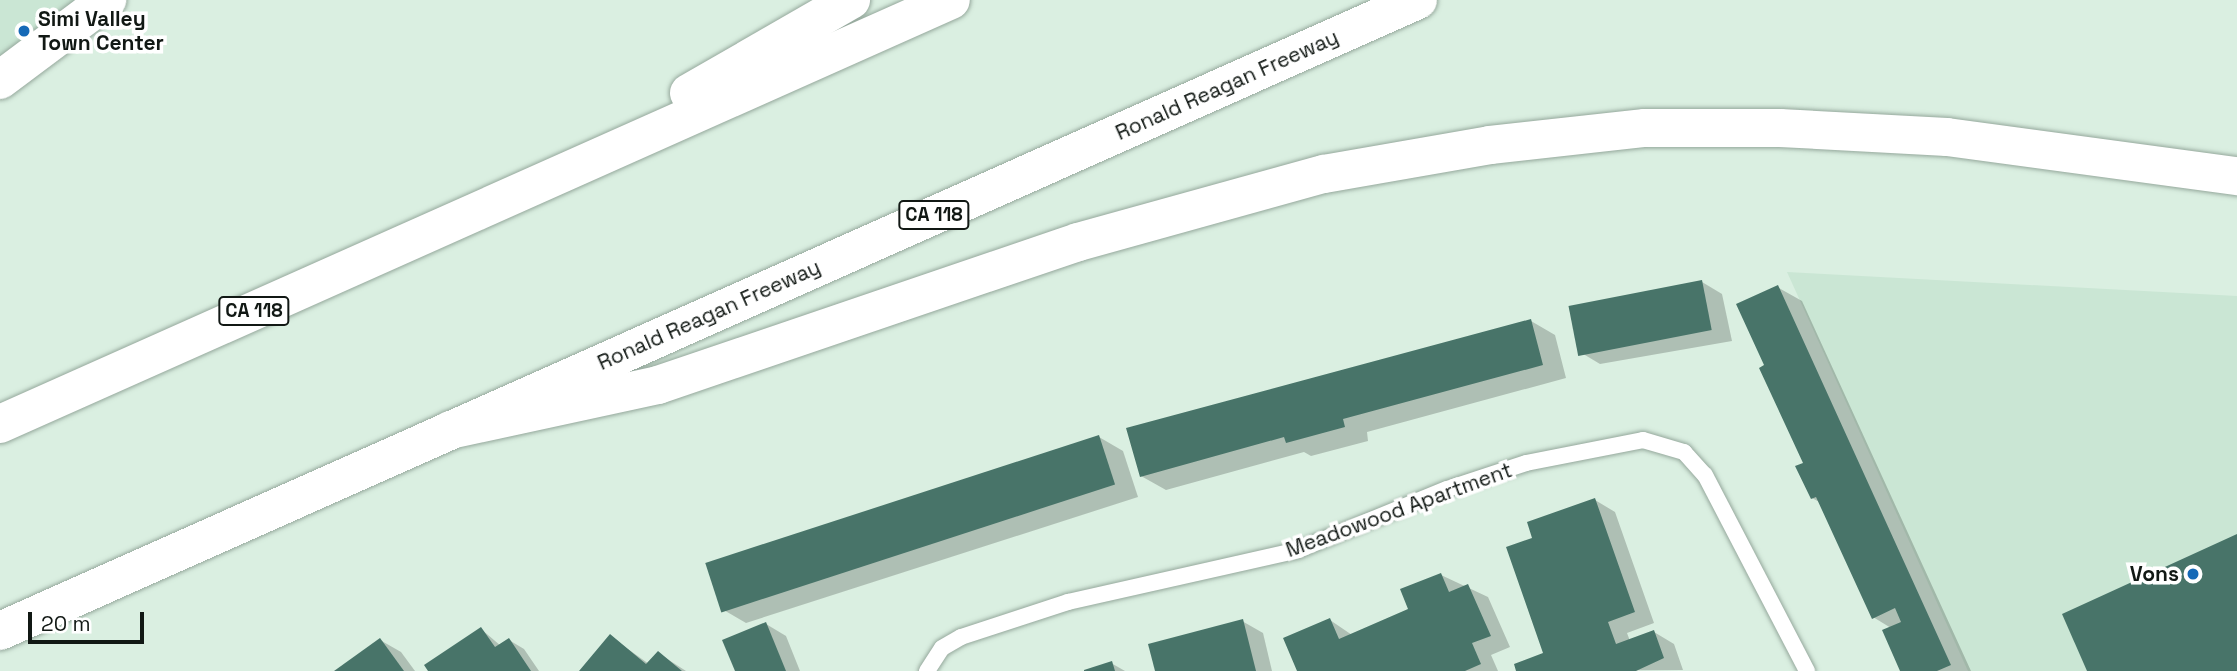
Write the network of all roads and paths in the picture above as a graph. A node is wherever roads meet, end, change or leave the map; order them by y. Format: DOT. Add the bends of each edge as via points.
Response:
graph roads {
  1 [pos="107,0"];
  2 [pos="851,0"];
  3 [pos="951,0"];
  4 [pos="1418,0"];
  5 [pos="0,80"];
  6 [pos="2237,176"];
  7 [pos="509,197"];
  8 [pos="0,424"];
  9 [pos="450,430"];
  10 [pos="0,631"];
  11 [pos="927,671"];
  12 [pos="1807,671"];
  1 -- 5 [label="main road"];
  2 -- 7 [label="main road"];
  3 -- 7 [label="main road, CA 118"];
  4 -- 9 [label="main road, Ronald Reagan Freeway / CA 118"];
  6 -- 9 [label="main road" via="1947,137 1780,128 1645,128 1490,145 1311,177 1078,242 658,385"];
  7 -- 8 [label="main road, CA 118"];
  9 -- 10 [label="main road, Ronald Reagan Freeway / CA 118"];
  11 -- 12 [label="lane, Meadowood Apartment" via="942,648 961,637 1068,602 1298,550 1447,489 1525,463 1643,440 1684,452 1706,475"];
}
